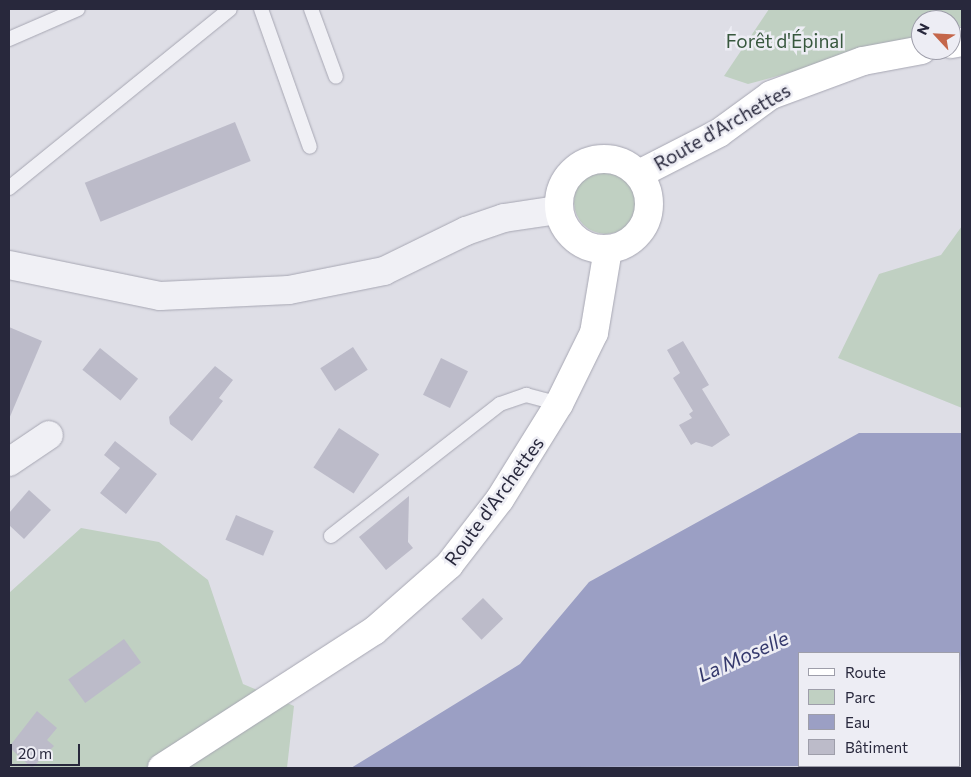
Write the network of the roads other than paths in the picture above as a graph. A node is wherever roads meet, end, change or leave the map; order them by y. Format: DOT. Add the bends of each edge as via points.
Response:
graph roads {
  1 [pos="78,9"];
  2 [pos="230,9"];
  3 [pos="261,9"];
  4 [pos="312,9"];
  5 [pos="9,39"];
  6 [pos="911,52"];
  7 [pos="336,77"];
  8 [pos="310,147"];
  9 [pos="639,174"];
  10 [pos="9,188"];
  11 [pos="558,210"];
  12 [pos="608,249"];
  13 [pos="9,265"];
  14 [pos="558,404"];
  15 [pos="49,435"];
  16 [pos="9,462"];
  17 [pos="331,536"];
  18 [pos="162,768"];
  1 -- 5 [label="lane"];
  2 -- 10 [label="lane"];
  3 -- 8 [label="lane"];
  4 -- 7 [label="lane"];
  6 -- 9 [label="street, Route d'Archettes" via="864,61 770,95 719,133"];
  9 -- 11 [label="street" via="613,158 581,164 568,174 559,193"];
  9 -- 12 [label="street" via="649,198 647,218 640,231 626,244"];
  11 -- 12 [label="street" via="573,237 584,245"];
  11 -- 13 [label="street" via="504,218 466,231 384,271 289,290 160,296"];
  12 -- 14 [label="street, Route d'Archettes" via="594,333"];
  14 -- 17 [label="lane" via="526,396 500,404"];
  14 -- 18 [label="street, Route d'Archettes" via="506,491 449,566 374,631"];
  15 -- 16 [label="street"];
}
